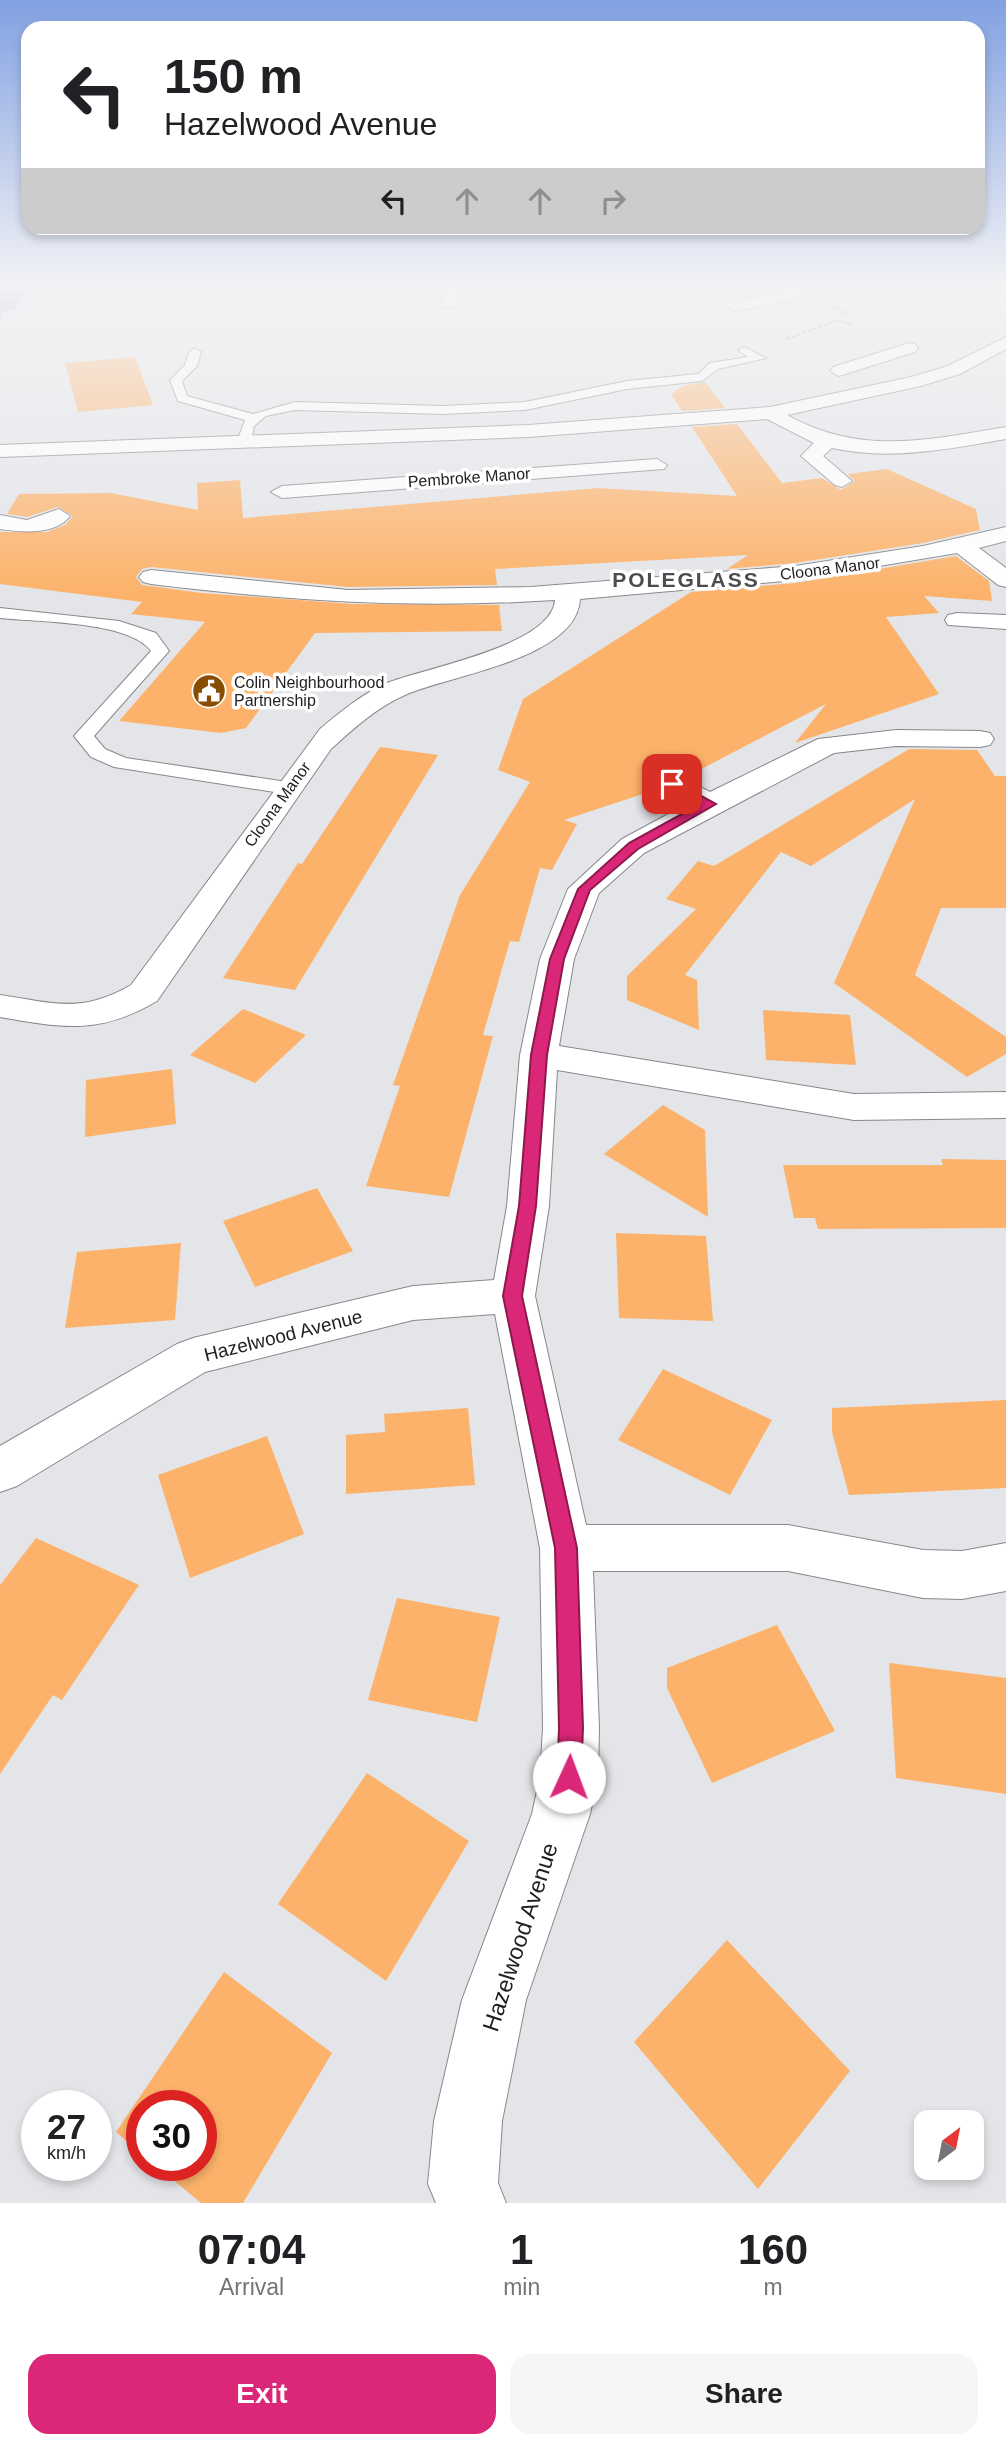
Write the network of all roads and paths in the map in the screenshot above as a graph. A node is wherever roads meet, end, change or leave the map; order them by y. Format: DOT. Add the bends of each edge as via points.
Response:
graph roads {
  1 [pos="179,389"];
  2 [pos="609,389"];
  3 [pos="888,389"];
  4 [pos="770,413"];
  5 [pos="254,418"];
  6 [pos="528,430"];
  7 [pos="1006,433"];
  8 [pos="828,441"];
  9 [pos="244,442"];
  10 [pos="0,451"];
  11 [pos="657,465"];
  12 [pos="550,471"];
  13 [pos="842,481"];
  14 [pos="283,493"];
  15 [pos="59,516"];
  16 [pos="0,522"];
  17 [pos="1006,534"];
  18 [pos="963,545"];
  19 [pos="226,559"];
  20 [pos="151,577"];
  21 [pos="1006,580"];
  22 [pos="203,583"];
  23 [pos="568,592"];
  24 [pos="0,613"];
  25 [pos="957,620"];
  26 [pos="1006,622"];
  27 [pos="980,739"];
  28 [pos="287,788"];
  29 [pos="0,1006"];
  30 [pos="539,1055"];
  31 [pos="1006,1105"];
  32 [pos="513,1296"];
  33 [pos="0,1471"];
  34 [pos="566,1548"];
  35 [pos="1006,1567"];
  36 [pos="471,2203"];
  1 -- 5 [label="lane" via="182,398"];
  2 -- 5 [label="lane" via="525,406 444,410 295,407"];
  3 -- 4 [label="street"];
  4 -- 6 [label="street"];
  4 -- 8 [label="street"];
  5 -- 9 [label="lane"];
  6 -- 9 [label="street"];
  6 -- 12 [label="street"];
  7 -- 8 [label="street" via="926,446"];
  8 -- 13 [label="street" via="811,456"];
  9 -- 10 [label="street"];
  11 -- 12 [label="street, Pembroke Manor"];
  12 -- 14 [label="street, Pembroke Manor"];
  15 -- 16 [label="street" via="32,535"];
  17 -- 18 [label="street, Cloona Manor"];
  18 -- 21 [label="street"];
  18 -- 23 [label="street, Cloona Manor" via="888,561 735,580"];
  19 -- 22 [label="street"];
  20 -- 22 [label="street, Cloona Manor"];
  22 -- 23 [label="street, Cloona Manor" via="378,597"];
  23 -- 28 [label="street, Cloona Manor" via="571,600 563,622 544,636 396,688 356,711 321,743"];
  24 -- 28 [label="lane" via="114,625 150,637 160,651 84,736 98,753 121,763"];
  25 -- 26 [label="street"];
  27 -- 30 [label="street, Hazelwood Avenue" via="896,738 828,745 691,794 584,889 557,959"];
  28 -- 29 [label="street, Cloona Manor" via="144,993 118,1010 88,1018"];
  30 -- 31 [label="street" via="854,1107"];
  30 -- 32 [label="street, Hazelwood Avenue" via="528,1206"];
  32 -- 33 [label="street, Hazelwood Avenue" via="413,1303 193,1357"];
  32 -- 34 [label="street, Hazelwood Avenue"];
  34 -- 35 [label="street" via="788,1548 923,1574 962,1575"];
  34 -- 36 [label="street, Hazelwood Avenue" via="569,1777 561,1814 494,2000 468,2120 463,2184"];
}
